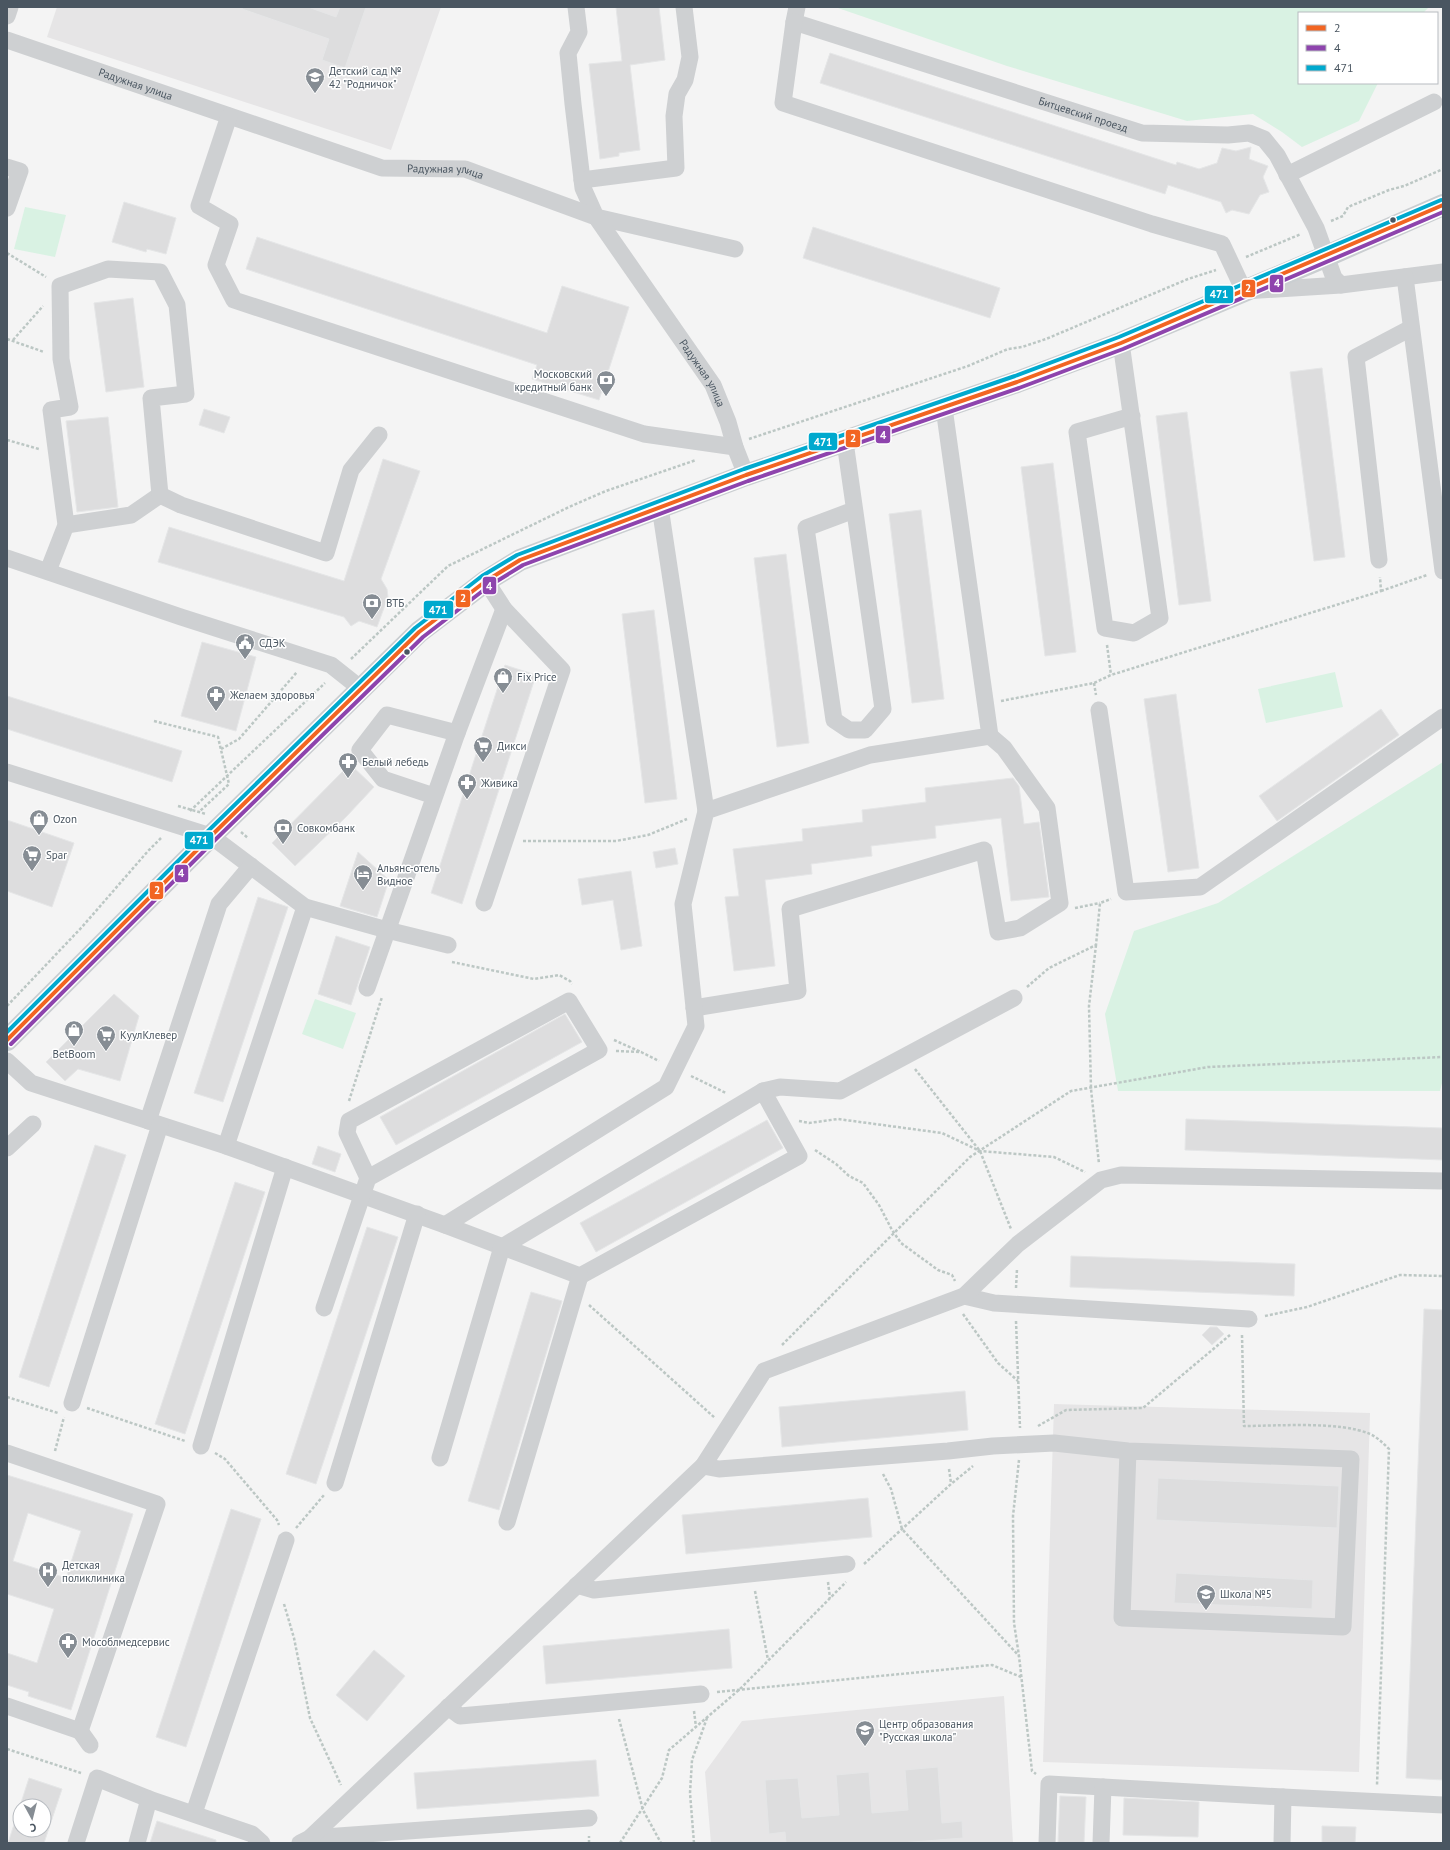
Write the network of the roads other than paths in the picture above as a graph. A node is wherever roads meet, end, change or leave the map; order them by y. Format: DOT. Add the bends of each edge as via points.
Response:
graph roads {
  1 [pos="10,7"];
  2 [pos="576,7"];
  3 [pos="684,7"];
  4 [pos="796,12"];
  5 [pos="7,16"];
  6 [pos="7,40"];
  7 [pos="1434,102"];
  8 [pos="229,116"];
  9 [pos="7,167"];
  10 [pos="1287,176"];
  11 [pos="582,180"];
  12 [pos="1443,204"];
  13 [pos="7,208"];
  14 [pos="596,217"];
  15 [pos="735,249"];
  16 [pos="1327,256"];
  17 [pos="1443,272"];
  18 [pos="1405,277"];
  19 [pos="1341,285"];
  20 [pos="1244,291"];
  21 [pos="1412,328"];
  22 [pos="1121,343"];
  23 [pos="944,408"];
  24 [pos="1132,416"];
  25 [pos="379,435"];
  26 [pos="845,442"];
  27 [pos="735,447"];
  28 [pos="746,475"];
  29 [pos="160,495"];
  30 [pos="660,507"];
  31 [pos="854,510"];
  32 [pos="66,524"];
  33 [pos="7,558"];
  34 [pos="1379,560"];
  35 [pos="1443,570"];
  36 [pos="37,573"];
  37 [pos="486,581"];
  38 [pos="504,609"];
  39 [pos="360,688"];
  40 [pos="1099,710"];
  41 [pos="1443,717"];
  42 [pos="457,733"];
  43 [pos="990,736"];
  44 [pos="7,772"];
  45 [pos="434,796"];
  46 [pos="706,811"];
  47 [pos="211,836"];
  48 [pos="251,866"];
  49 [pos="484,903"];
  50 [pos="305,906"];
  51 [pos="387,930"];
  52 [pos="448,945"];
  53 [pos="367,988"];
  54 [pos="1014,998"];
  55 [pos="694,1008"];
  56 [pos="7,1040"];
  57 [pos="7,1061"];
  58 [pos="763,1091"];
  59 [pos="154,1123"];
  60 [pos="33,1124"];
  61 [pos="226,1146"];
  62 [pos="7,1148"];
  63 [pos="285,1167"];
  64 [pos="368,1178"];
  65 [pos="1443,1181"];
  66 [pos="362,1195"];
  67 [pos="417,1214"];
  68 [pos="445,1225"];
  69 [pos="502,1247"];
  70 [pos="580,1276"];
  71 [pos="964,1296"];
  72 [pos="324,1308"];
  73 [pos="1249,1319"];
  74 [pos="72,1403"];
  75 [pos="202,1446"];
  76 [pos="1128,1451"];
  77 [pos="7,1453"];
  78 [pos="440,1458"];
  79 [pos="704,1466"];
  80 [pos="335,1483"];
  81 [pos="507,1522"];
  82 [pos="286,1540"];
  83 [pos="852,1570"];
  84 [pos="577,1585"];
  85 [pos="701,1694"];
  86 [pos="7,1706"];
  87 [pos="448,1707"];
  88 [pos="80,1731"];
  89 [pos="90,1745"];
  90 [pos="1103,1787"];
  91 [pos="1283,1797"];
  92 [pos="149,1799"];
  93 [pos="1443,1805"];
  94 [pos="194,1813"];
  95 [pos="589,1818"];
  96 [pos="305,1841"];
  97 [pos="76,1843"];
  98 [pos="137,1843"];
  99 [pos="262,1843"];
  100 [pos="1047,1843"];
  101 [pos="1101,1843"];
  102 [pos="1282,1843"];
  1 -- 5 [label="street"];
  2 -- 11 [label="street" via="579,32 568,53"];
  3 -- 11 [label="street" via="690,57 685,80 677,94 674,116 676,168"];
  4 -- 10 [label="street, Битцевский проезд" via="1142,133 1249,133 1264,139 1277,155"];
  4 -- 20 [label="street" via="783,103 1152,224 1222,244"];
  6 -- 8 [label="street, Радужная улица"];
  7 -- 10 [label="street"];
  8 -- 14 [label="street, Радужная улица" via="382,168 465,169"];
  8 -- 27 [label="street" via="199,206 230,224 216,265 234,300 644,434"];
  9 -- 13 [label="street" via="20,171"];
  10 -- 16 [label="street, Битцевский проезд" via="1316,228"];
  11 -- 14 [label="street"];
  12 -- 16 [label="main road"];
  14 -- 15 [label="street"];
  14 -- 27 [label="street, Радужная улица" via="713,385"];
  16 -- 19 [label="street, Битцевский проезд" via="1334,278"];
  16 -- 20 [label="main road"];
  17 -- 18 [label="street"];
  18 -- 19 [label="street"];
  18 -- 21 [label="street"];
  19 -- 20 [label="street"];
  20 -- 22 [label="main road"];
  21 -- 34 [label="street" via="1356,357"];
  21 -- 35 [label="street"];
  22 -- 23 [label="main road"];
  22 -- 24 [label="street"];
  23 -- 26 [label="main road"];
  23 -- 43 [label="street"];
  24 -- 24 [label="street" via="1077,432 1105,628 1134,633 1160,618"];
  25 -- 29 [label="street" via="352,470 326,552 181,505"];
  26 -- 28 [label="main road"];
  26 -- 31 [label="street"];
  27 -- 28 [label="street, Радужная улица"];
  28 -- 30 [label="main road"];
  29 -- 32 [label="street" via="131,515"];
  29 -- 32 [label="street" via="151,398 186,394 177,305 160,272 108,269 60,286 61,359 70,407 51,410"];
  30 -- 37 [label="main road" via="520,560"];
  30 -- 46 [label="street"];
  31 -- 31 [label="street" via="806,528 834,720 849,730 865,730 883,709"];
  32 -- 36 [label="street"];
  33 -- 36 [label="street"];
  36 -- 39 [label="street" via="331,665"];
  37 -- 38 [label="street"];
  37 -- 39 [label="main road" via="419,632"];
  38 -- 42 [label="street"];
  38 -- 49 [label="street" via="562,670"];
  39 -- 47 [label="main road"];
  40 -- 41 [label="street" via="1126,892 1200,887"];
  42 -- 45 [label="street"];
  42 -- 45 [label="street" via="387,715 360,750 383,779"];
  43 -- 46 [label="street" via="870,755"];
  43 -- 55 [label="street" via="1004,748 1047,808 1060,903 1020,928 998,932 984,850 790,909 798,991"];
  44 -- 47 [label="street"];
  45 -- 51 [label="street"];
  46 -- 55 [label="street" via="683,904"];
  47 -- 48 [label="street"];
  47 -- 56 [label="main road"];
  48 -- 50 [label="street"];
  48 -- 59 [label="street" via="219,904"];
  50 -- 51 [label="street"];
  50 -- 61 [label="street"];
  51 -- 52 [label="street"];
  51 -- 53 [label="street"];
  54 -- 58 [label="street" via="840,1091 780,1087"];
  55 -- 68 [label="street" via="696,1026 666,1087"];
  57 -- 59 [label="street" via="31,1083"];
  58 -- 69 [label="street"];
  58 -- 70 [label="street" via="799,1156"];
  59 -- 61 [label="street"];
  59 -- 74 [label="street"];
  60 -- 62 [label="street"];
  61 -- 63 [label="street"];
  63 -- 66 [label="street"];
  63 -- 75 [label="street"];
  64 -- 64 [label="street" via="599,1050 569,1000 349,1121 347,1133"];
  64 -- 66 [label="street"];
  65 -- 71 [label="street" via="1121,1175 1101,1180 1018,1244"];
  66 -- 67 [label="street"];
  66 -- 72 [label="street"];
  67 -- 68 [label="street"];
  67 -- 80 [label="street"];
  68 -- 69 [label="street"];
  69 -- 70 [label="street"];
  69 -- 78 [label="street"];
  70 -- 81 [label="street"];
  71 -- 73 [label="street" via="1016,1305"];
  71 -- 79 [label="street" via="764,1371"];
  76 -- 76 [label="street" via="1351,1459 1344,1627 1122,1618"];
  76 -- 79 [label="street" via="1020,1441 876,1457 719,1469"];
  77 -- 88 [label="street" via="157,1504"];
  79 -- 84 [label="street"];
  82 -- 94 [label="street"];
  83 -- 84 [label="street" via="752,1574 594,1590"];
  84 -- 87 [label="street"];
  85 -- 87 [label="street" via="460,1716"];
  86 -- 88 [label="street"];
  87 -- 96 [label="street"];
  88 -- 89 [label="street"];
  90 -- 91 [label="street"];
  90 -- 100 [label="street" via="1049,1784"];
  90 -- 101 [label="street"];
  91 -- 93 [label="street"];
  91 -- 102 [label="street"];
  92 -- 94 [label="street"];
  92 -- 97 [label="street" via="97,1778"];
  92 -- 98 [label="street"];
  94 -- 99 [label="street" via="252,1834"];
  95 -- 96 [label="street"];
}
